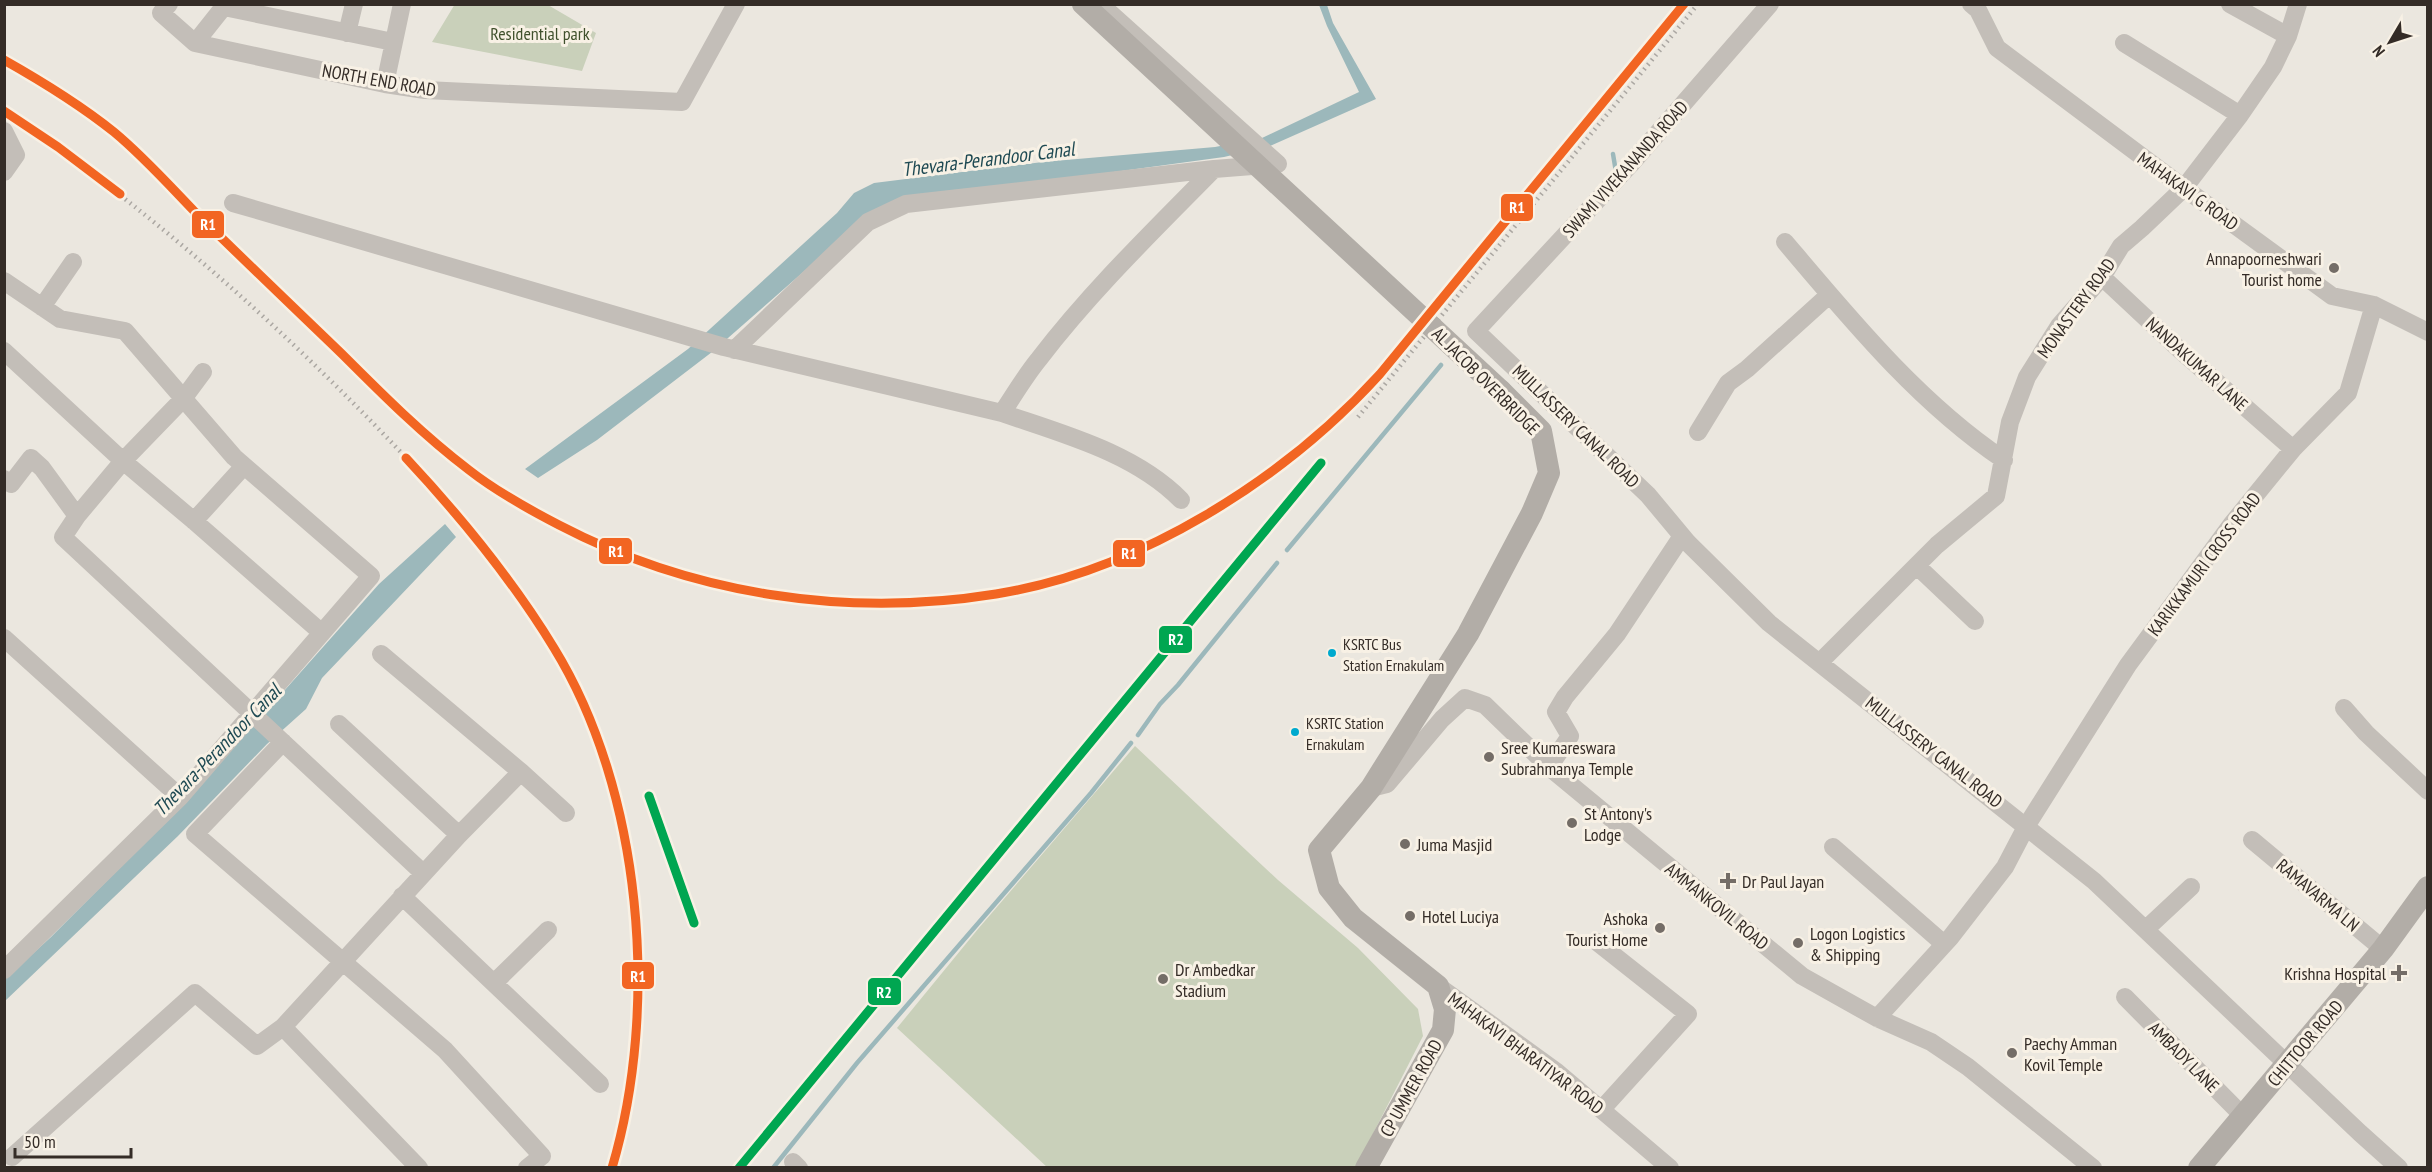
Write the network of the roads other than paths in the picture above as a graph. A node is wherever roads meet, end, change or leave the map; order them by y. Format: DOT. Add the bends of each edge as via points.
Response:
graph roads {
  1 [pos="354,4"];
  2 [pos="402,4"];
  3 [pos="736,4"];
  4 [pos="1083,4"];
  5 [pos="1100,4"];
  6 [pos="1770,4"];
  7 [pos="2230,4"];
  8 [pos="2298,4"];
  9 [pos="225,6"];
  10 [pos="1978,6"];
  11 [pos="165,9"];
  12 [pos="347,33"];
  13 [pos="2288,36"];
  14 [pos="393,42"];
  15 [pos="195,43"];
  16 [pos="2124,43"];
  17 [pos="385,84"];
  18 [pos="2240,116"];
  19 [pos="4,131"];
  20 [pos="1214,169"];
  21 [pos="4,172"];
  22 [pos="2184,188"];
  23 [pos="233,203"];
  24 [pos="1785,242"];
  25 [pos="73,262"];
  26 [pos="2102,277"];
  27 [pos="4,281"];
  28 [pos="1829,295"];
  29 [pos="2374,305"];
  30 [pos="42,307"];
  31 [pos="1476,331"];
  32 [pos="2427,332"];
  33 [pos="729,349"];
  34 [pos="4,351"];
  35 [pos="203,372"];
  36 [pos="183,399"];
  37 [pos="1002,413"];
  38 [pos="1698,432"];
  39 [pos="2293,450"];
  40 [pos="2004,460"];
  41 [pos="123,461"];
  42 [pos="244,466"];
  43 [pos="4,479"];
  44 [pos="1181,500"];
  45 [pos="77,516"];
  46 [pos="194,521"];
  47 [pos="1682,536"];
  48 [pos="1917,566"];
  49 [pos="1975,621"];
  50 [pos="322,633"];
  51 [pos="4,638"];
  52 [pos="381,654"];
  53 [pos="1819,663"];
  54 [pos="2344,708"];
  55 [pos="257,716"];
  56 [pos="339,724"];
  57 [pos="281,740"];
  58 [pos="1549,767"];
  59 [pos="522,772"];
  60 [pos="1371,788"];
  61 [pos="2427,791"];
  62 [pos="180,797"];
  63 [pos="566,813"];
  64 [pos="2027,825"];
  65 [pos="459,835"];
  66 [pos="2252,840"];
  67 [pos="1833,847"];
  68 [pos="423,873"];
  69 [pos="2191,886"];
  70 [pos="2427,887"];
  71 [pos="402,896"];
  72 [pos="2146,929"];
  73 [pos="548,930"];
  74 [pos="1597,942"];
  75 [pos="1944,944"];
  76 [pos="2384,949"];
  77 [pos="343,961"];
  78 [pos="4,970"];
  79 [pos="494,983"];
  80 [pos="1438,986"];
  81 [pos="2125,997"];
  82 [pos="1877,1018"];
  83 [pos="283,1027"];
  84 [pos="2288,1063"];
  85 [pos="600,1084"];
  86 [pos="1602,1109"];
  87 [pos="2243,1116"];
  88 [pos="12,1161"];
  89 [pos="419,1167"];
  90 [pos="527,1167"];
  91 [pos="1366,1167"];
  92 [pos="1670,1167"];
  93 [pos="2093,1167"];
  94 [pos="2199,1167"];
  95 [pos="2399,1167"];
  1 -- 12 [label="street"];
  2 -- 14 [label="street"];
  3 -- 17 [label="street, NORTH END ROAD" via="682,102 425,90"];
  4 -- 60 [label="main road, AL JACOB OVERBRIDGE, bridge" via="1541,431 1549,473 1532,513 1468,634"];
  5 -- 20 [label="street" via="1278,164"];
  6 -- 31 [label="street, SWAMI VIVEKANANDA ROAD" via="1623,174"];
  7 -- 13 [label="street"];
  8 -- 13 [label="street, MONASTERY ROAD"];
  9 -- 12 [label="street"];
  9 -- 15 [label="street"];
  10 -- 22 [label="street, MAHAKAVI G ROAD" via="1997,48"];
  11 -- 15 [label="street"];
  12 -- 14 [label="street"];
  13 -- 18 [label="street, MONASTERY ROAD" via="2273,67"];
  14 -- 17 [label="street"];
  15 -- 17 [label="street, NORTH END ROAD"];
  16 -- 18 [label="street"];
  18 -- 22 [label="street, MONASTERY ROAD"];
  19 -- 21 [label="street" via="16,155"];
  20 -- 33 [label="street" via="906,204 868,222"];
  20 -- 37 [label="street" via="1088,302 1038,360"];
  22 -- 26 [label="street, MONASTERY ROAD" via="2121,246"];
  22 -- 29 [label="street, MAHAKAVI G ROAD" via="2332,296"];
  23 -- 33 [label="street"];
  24 -- 28 [label="street"];
  25 -- 30 [label="street"];
  26 -- 39 [label="street, NANDAKUMAR LANE"];
  26 -- 40 [label="street, MONASTERY ROAD" via="2059,326 2027,377 2010,422"];
  27 -- 30 [label="street"];
  28 -- 38 [label="street" via="1728,383"];
  28 -- 40 [label="street" via="1921,393"];
  29 -- 32 [label="street, MAHAKAVI G ROAD"];
  29 -- 39 [label="street, KARIKKAMURI CROSS ROAD" via="2348,393"];
  30 -- 36 [label="street" via="60,319 125,331"];
  31 -- 47 [label="street, MULLASSERY CANAL ROAD" via="1648,495"];
  33 -- 37 [label="street"];
  34 -- 41 [label="street"];
  35 -- 36 [label="street"];
  36 -- 41 [label="street"];
  36 -- 42 [label="street"];
  37 -- 44 [label="street" via="1092,445 1167,485"];
  39 -- 64 [label="street, KARIKKAMURI CROSS ROAD" via="2231,525 2128,665"];
  40 -- 48 [label="street, MONASTERY ROAD" via="1996,496"];
  41 -- 45 [label="street"];
  41 -- 46 [label="street"];
  42 -- 46 [label="street"];
  42 -- 50 [label="street" via="371,576"];
  43 -- 45 [label="street" via="11,484 31,458"];
  45 -- 55 [label="street" via="63,537"];
  46 -- 50 [label="street"];
  47 -- 53 [label="street, MULLASSERY CANAL ROAD" via="1769,623"];
  47 -- 58 [label="street" via="1617,634 1556,712 1570,736"];
  48 -- 49 [label="street"];
  48 -- 53 [label="street, MONASTERY ROAD"];
  50 -- 55 [label="street"];
  51 -- 62 [label="street"];
  52 -- 59 [label="street"];
  53 -- 64 [label="street, MULLASSERY CANAL ROAD"];
  54 -- 61 [label="street"];
  55 -- 57 [label="street"];
  55 -- 62 [label="street"];
  56 -- 65 [label="street"];
  57 -- 68 [label="street"];
  57 -- 77 [label="street" via="195,834"];
  58 -- 60 [label="street, AMMANKOVIL ROAD" via="1485,705 1465,698 1387,784"];
  58 -- 82 [label="street, AMMANKOVIL ROAD" via="1802,976"];
  59 -- 63 [label="street"];
  59 -- 65 [label="street"];
  60 -- 80 [label="main road" via="1319,850 1329,888 1353,918"];
  62 -- 78 [label="street"];
  64 -- 72 [label="street, MULLASSERY CANAL ROAD"];
  64 -- 75 [label="street, KARIKKAMURI CROSS ROAD" via="2005,867"];
  65 -- 68 [label="street"];
  66 -- 76 [label="street, RAMAVARMA LN"];
  67 -- 75 [label="street"];
  68 -- 71 [label="street"];
  69 -- 72 [label="street"];
  70 -- 76 [label="main road, CHITTOOR ROAD"];
  71 -- 77 [label="street"];
  71 -- 79 [label="street"];
  72 -- 84 [label="street, MULLASSERY CANAL ROAD"];
  73 -- 79 [label="street"];
  74 -- 86 [label="street" via="1688,1014"];
  75 -- 82 [label="street, KARIKKAMURI CROSS ROAD"];
  76 -- 84 [label="main road, CHITTOOR ROAD"];
  77 -- 83 [label="street"];
  77 -- 90 [label="street" via="445,1050 542,1156"];
  79 -- 85 [label="street"];
  80 -- 86 [label="street, MAHAKAVI BHARATIYAR ROAD"];
  80 -- 91 [label="main road, CP UMMER ROAD" via="1445,1009 1443,1030"];
  81 -- 87 [label="street, AMBADY LANE"];
  82 -- 93 [label="street, AMMANKOVIL ROAD" via="1931,1042 1968,1067"];
  83 -- 88 [label="street" via="257,1046 195,993"];
  83 -- 89 [label="street"];
  84 -- 87 [label="main road, CHITTOOR ROAD"];
  84 -- 95 [label="street, MULLASSERY CANAL ROAD"];
  86 -- 92 [label="street, MAHAKAVI BHARATIYAR ROAD"];
  87 -- 94 [label="main road, CHITTOOR ROAD"];
}
